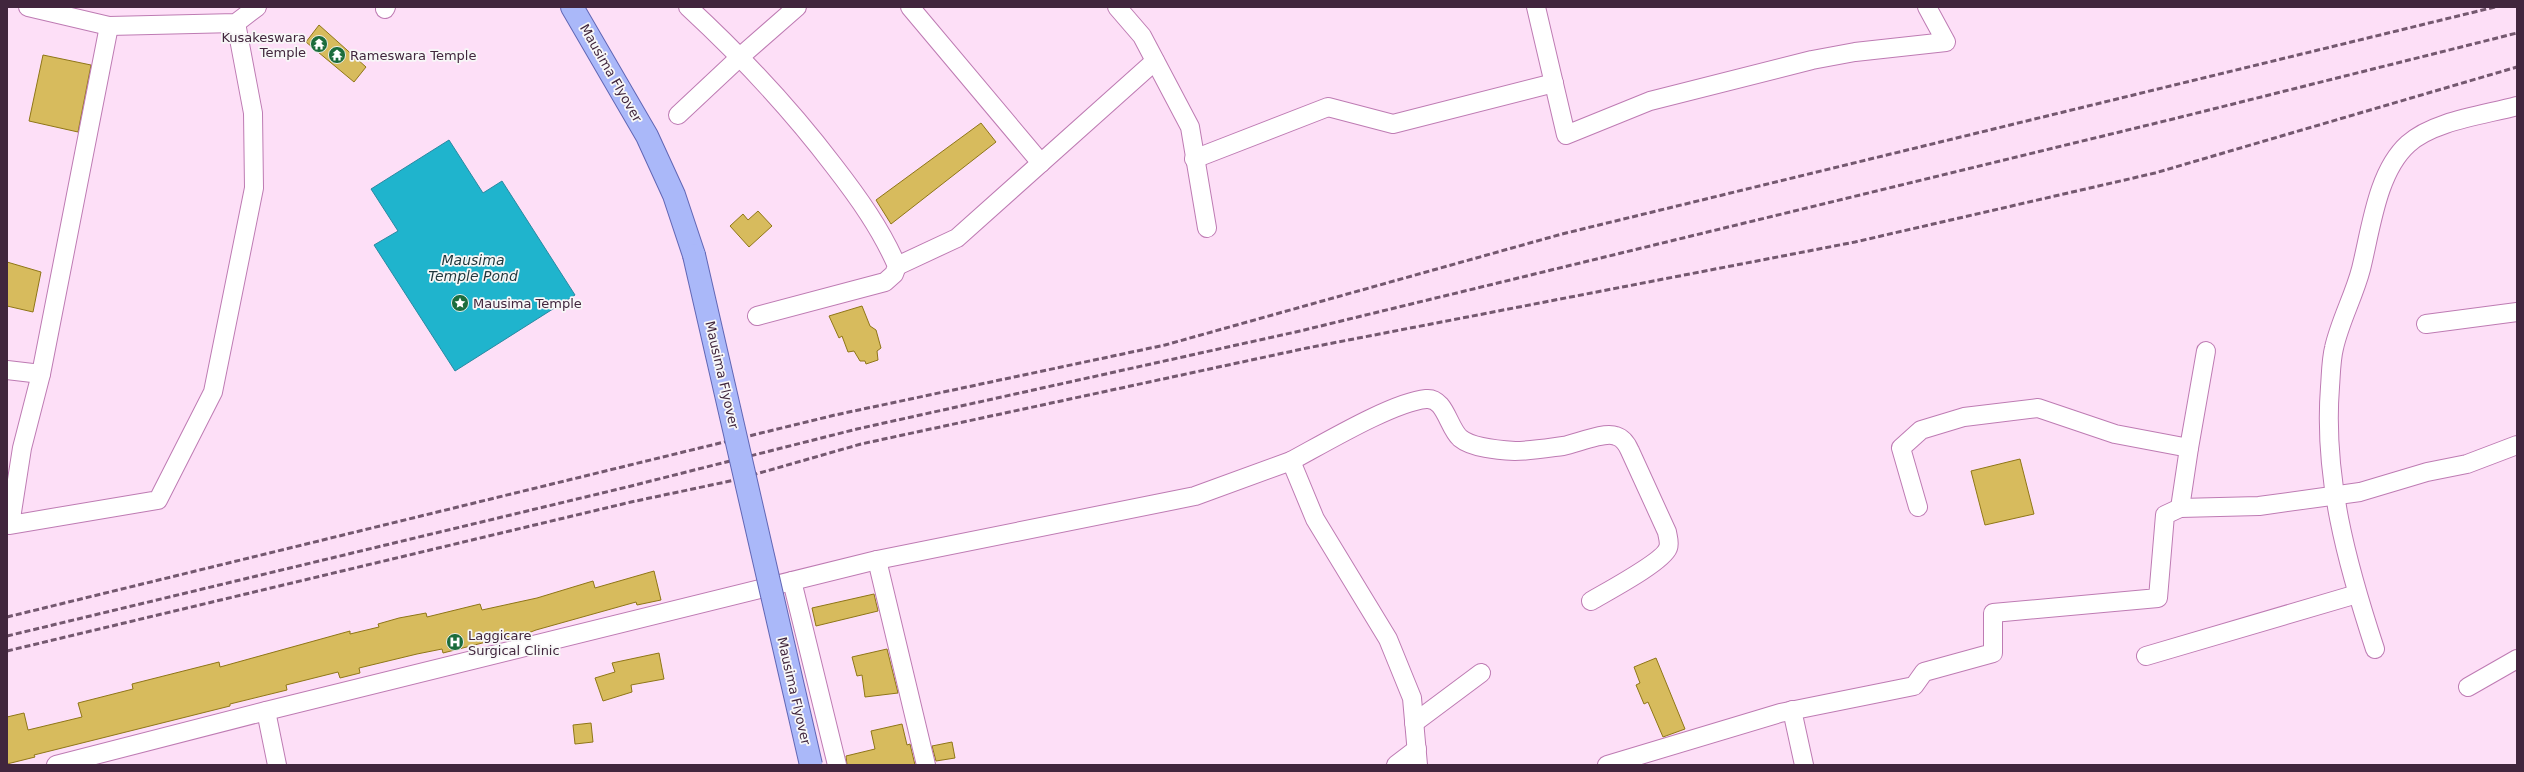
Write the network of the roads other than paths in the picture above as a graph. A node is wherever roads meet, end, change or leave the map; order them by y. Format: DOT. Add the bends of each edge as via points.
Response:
graph roads {
  1 [pos="28,7"];
  2 [pos="257,7"];
  3 [pos="572,7"];
  4 [pos="688,7"];
  5 [pos="797,7"];
  6 [pos="910,7"];
  7 [pos="1117,7"];
  8 [pos="1536,7"];
  9 [pos="1927,7"];
  10 [pos="236,23"];
  11 [pos="109,26"];
  12 [pos="740,56"];
  13 [pos="1155,61"];
  14 [pos="1554,83"];
  15 [pos="2517,106"];
  16 [pos="678,115"];
  17 [pos="1194,158"];
  18 [pos="1041,163"];
  19 [pos="1207,228"];
  20 [pos="897,266"];
  21 [pos="2517,312"];
  22 [pos="757,316"];
  23 [pos="2426,324"];
  24 [pos="2206,351"];
  25 [pos="7,370"];
  26 [pos="41,374"];
  27 [pos="2517,445"];
  28 [pos="2189,448"];
  29 [pos="14,449"];
  30 [pos="1291,461"];
  31 [pos="2334,496"];
  32 [pos="1918,507"];
  33 [pos="2180,508"];
  34 [pos="877,560"];
  35 [pos="792,581"];
  36 [pos="2357,594"];
  37 [pos="1591,600"];
  38 [pos="2375,649"];
  39 [pos="2146,656"];
  40 [pos="2517,659"];
  41 [pos="1481,673"];
  42 [pos="2468,688"];
  43 [pos="1792,710"];
  44 [pos="266,711"];
  45 [pos="1414,723"];
  46 [pos="122,757"];
  47 [pos="1417,757"];
  48 [pos="62,764"];
  49 [pos="277,765"];
  50 [pos="811,765"];
  51 [pos="837,765"];
  52 [pos="926,765"];
  53 [pos="1396,765"];
  54 [pos="1607,765"];
  55 [pos="1804,765"];
  1 -- 11 [label="street"];
  2 -- 10 [label="street"];
  3 -- 50 [label="main road, Mausima Flyover, bridge" via="648,136 674,196 694,255"];
  4 -- 12 [label="street"];
  5 -- 12 [label="street"];
  6 -- 18 [label="street"];
  7 -- 13 [label="street" via="1142,36"];
  8 -- 14 [label="street"];
  9 -- 14 [label="street" via="1946,42 1855,52 1812,60 1650,101 1566,135"];
  10 -- 11 [label="street"];
  10 -- 29 [label="street" via="253,113 254,188 213,392 158,500 10,525"];
  11 -- 26 [label="street"];
  12 -- 16 [label="street"];
  12 -- 20 [label="street" via="798,118 862,203"];
  13 -- 17 [label="street" via="1190,127"];
  13 -- 18 [label="street"];
  14 -- 17 [label="street" via="1393,124 1328,107"];
  15 -- 31 [label="street" via="2425,131 2398,154 2390,167 2371,223 2361,269 2333,349 2328,417"];
  17 -- 19 [label="street"];
  18 -- 20 [label="street" via="957,238"];
  20 -- 22 [label="street" via="894,274 885,282"];
  21 -- 23 [label="street"];
  24 -- 28 [label="street"];
  25 -- 26 [label="street"];
  26 -- 29 [label="street"];
  27 -- 31 [label="street" via="2467,464 2427,472 2360,492"];
  28 -- 32 [label="street" via="2115,434 2038,408 1964,417 1921,430 1901,448"];
  28 -- 33 [label="street"];
  30 -- 34 [label="street" via="1195,496"];
  30 -- 37 [label="street" via="1381,415 1415,400 1428,398 1444,410 1459,437 1471,445 1514,451 1615,435 1624,441 1630,451 1667,532 1669,542 1668,548 1659,559"];
  30 -- 45 [label="street" via="1315,519 1388,639 1412,698"];
  31 -- 33 [label="street" via="2259,506"];
  31 -- 36 [label="street"];
  33 -- 43 [label="street" via="2165,515 2158,598 1993,613 1993,653 1924,672 1914,686"];
  34 -- 35 [label="street"];
  34 -- 52 [label="street"];
  35 -- 44 [label="street"];
  35 -- 51 [label="street"];
  36 -- 38 [label="street"];
  36 -- 39 [label="street"];
  40 -- 42 [label="street"];
  41 -- 45 [label="street"];
  43 -- 54 [label="street"];
  43 -- 55 [label="street"];
  44 -- 46 [label="street"];
  44 -- 49 [label="street"];
  45 -- 47 [label="street"];
  46 -- 48 [label="street"];
  47 -- 53 [label="street"];
}
